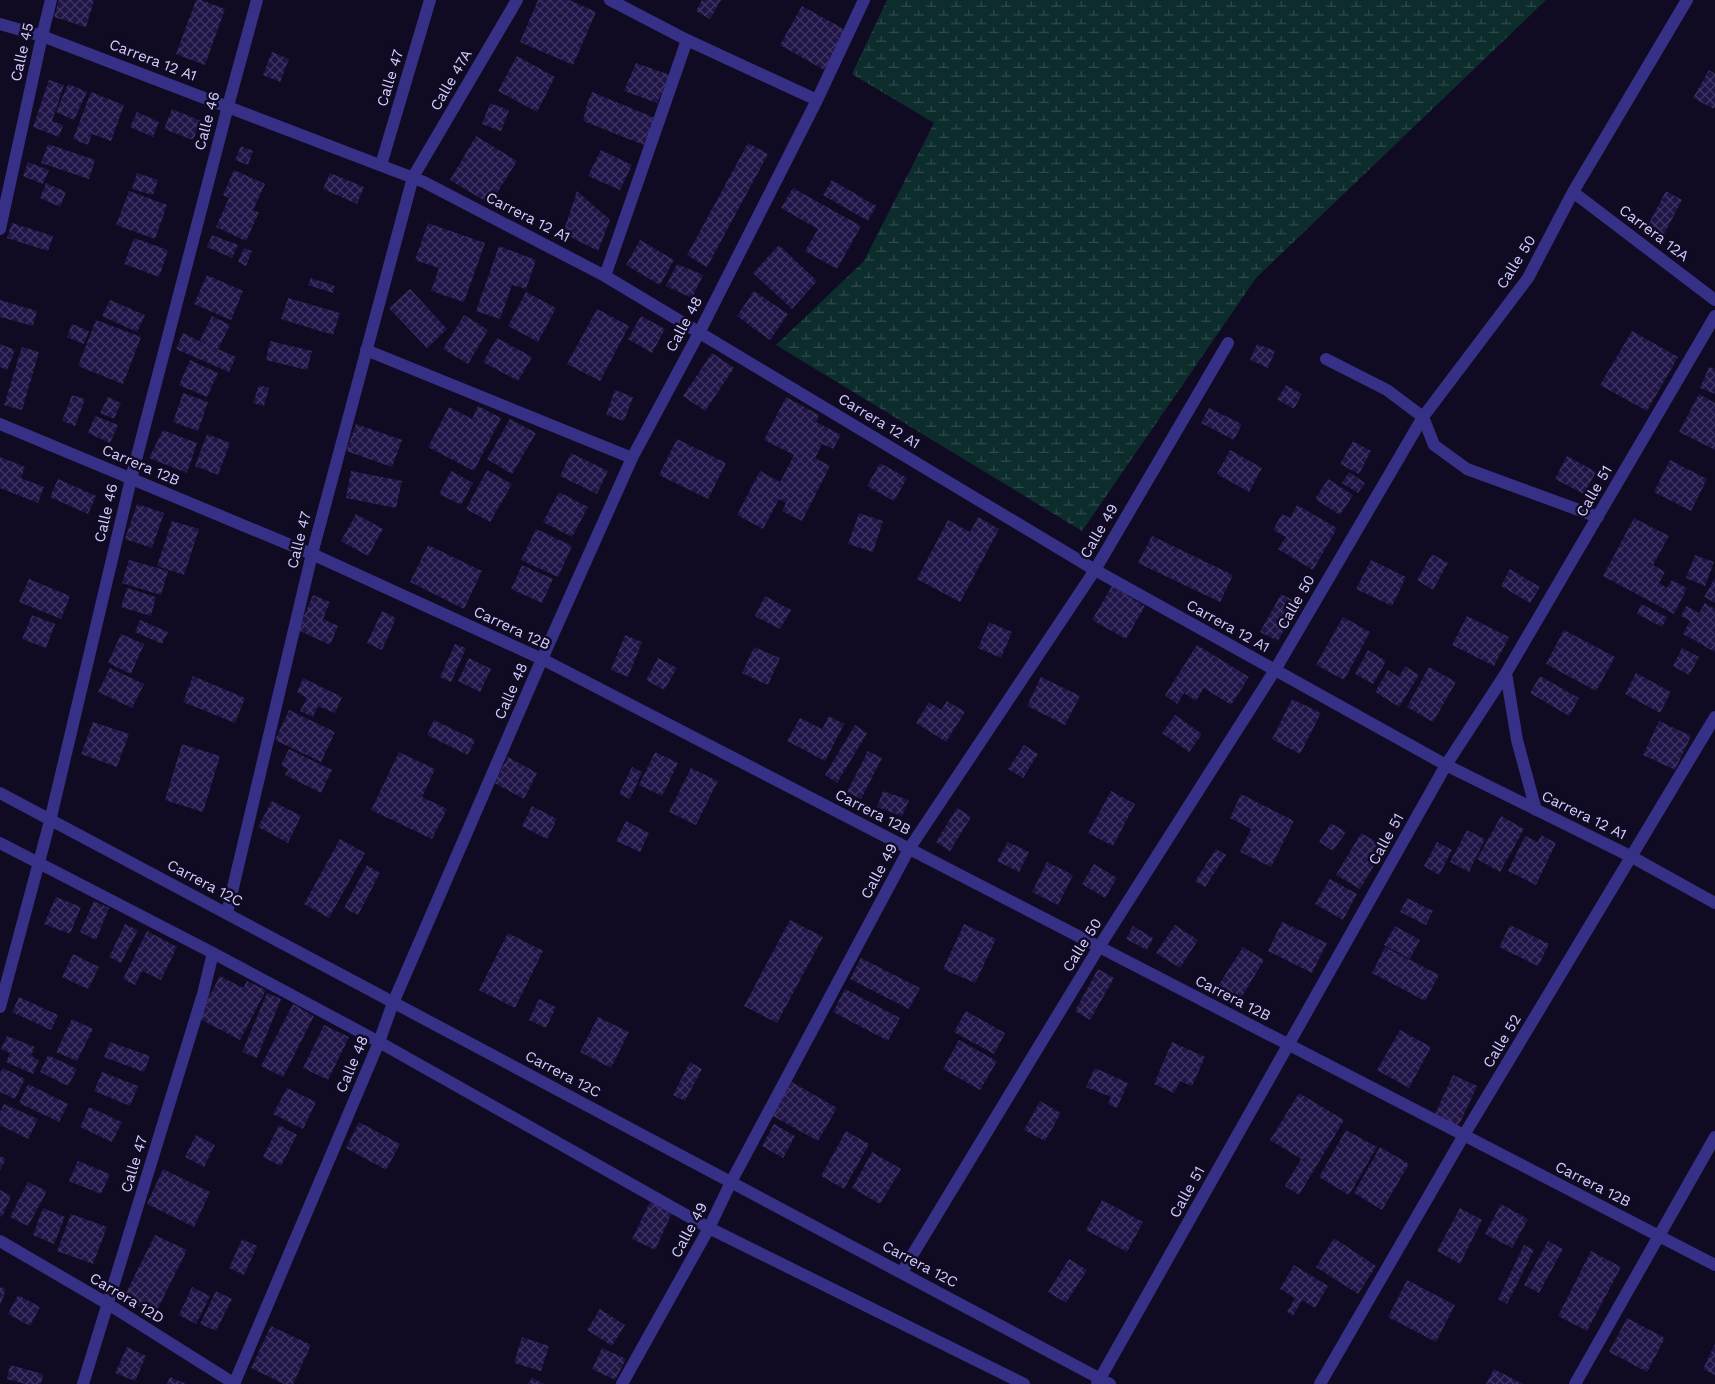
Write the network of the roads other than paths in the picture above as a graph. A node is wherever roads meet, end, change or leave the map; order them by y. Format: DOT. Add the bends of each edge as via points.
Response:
graph roads {
  1 [pos="51,0"];
  2 [pos="257,0"];
  3 [pos="430,0"];
  4 [pos="517,0"];
  5 [pos="610,0"];
  6 [pos="864,0"];
  7 [pos="1687,0"];
  8 [pos="0,24"];
  9 [pos="42,36"];
  10 [pos="688,40"];
  11 [pos="817,100"];
  12 [pos="228,106"];
  13 [pos="381,164"];
  14 [pos="413,177"];
  15 [pos="1573,192"];
  16 [pos="0,229"];
  17 [pos="605,276"];
  18 [pos="1715,300"];
  19 [pos="1715,316"];
  20 [pos="700,331"];
  21 [pos="1228,343"];
  22 [pos="366,350"];
  23 [pos="1326,359"];
  24 [pos="1423,417"];
  25 [pos="0,424"];
  26 [pos="632,458"];
  27 [pos="131,479"];
  28 [pos="1598,517"];
  29 [pos="312,554"];
  30 [pos="1095,570"];
  31 [pos="542,659"];
  32 [pos="1274,670"];
  33 [pos="1506,673"];
  34 [pos="1715,716"];
  35 [pos="1446,765"];
  36 [pos="0,793"];
  37 [pos="1536,810"];
  38 [pos="50,821"];
  39 [pos="0,842"];
  40 [pos="909,849"];
  41 [pos="1632,857"];
  42 [pos="37,863"];
  43 [pos="1715,903"];
  44 [pos="228,913"];
  45 [pos="1100,947"];
  46 [pos="213,953"];
  47 [pos="393,1003"];
  48 [pos="0,1006"];
  49 [pos="379,1042"];
  50 [pos="1289,1045"];
  51 [pos="1464,1135"];
  52 [pos="1715,1137"];
  53 [pos="731,1182"];
  54 [pos="710,1228"];
  55 [pos="1659,1237"];
  56 [pos="0,1241"];
  57 [pos="1715,1265"];
  58 [pos="902,1272"];
  59 [pos="108,1304"];
  60 [pos="1103,1382"];
  61 [pos="83,1384"];
  62 [pos="234,1384"];
  63 [pos="622,1384"];
  64 [pos="1024,1384"];
  65 [pos="1320,1384"];
  66 [pos="1575,1384"];
  1 -- 9 [label="street, Calle 45"];
  2 -- 12 [label="street, Calle 46"];
  3 -- 13 [label="street, Calle 47"];
  4 -- 14 [label="street, Calle 47A"];
  5 -- 10 [label="street"];
  6 -- 11 [label="street, Calle 48"];
  7 -- 15 [label="street, Calle 50"];
  8 -- 9 [label="street, Carrera 12 A1"];
  9 -- 12 [label="street, Carrera 12 A1"];
  9 -- 16 [label="street, Calle 45"];
  10 -- 11 [label="street"];
  10 -- 17 [label="street"];
  11 -- 20 [label="street, Calle 48"];
  12 -- 13 [label="street, Carrera 12 A1"];
  12 -- 27 [label="street, Calle 46"];
  13 -- 14 [label="street, Carrera 12 A1"];
  14 -- 17 [label="street, Carrera 12 A1"];
  14 -- 22 [label="street, Calle 47"];
  15 -- 18 [label="street, Carrera 12A"];
  15 -- 24 [label="street, Calle 50" via="1528,278"];
  17 -- 20 [label="street, Carrera 12 A1"];
  19 -- 28 [label="street, Calle 51"];
  20 -- 26 [label="street, Calle 48"];
  20 -- 30 [label="street, Carrera 12 A1"];
  21 -- 30 [label="street, Calle 49"];
  22 -- 26 [label="street"];
  22 -- 29 [label="street, Calle 47"];
  23 -- 24 [label="street" via="1387,390"];
  24 -- 28 [label="street" via="1434,446 1467,469"];
  24 -- 32 [label="street, Calle 50"];
  25 -- 27 [label="street, Carrera 12B"];
  26 -- 31 [label="street, Calle 48"];
  27 -- 29 [label="street, Carrera 12B"];
  27 -- 38 [label="street, Calle 46"];
  28 -- 33 [label="street, Calle 51"];
  29 -- 31 [label="street, Carrera 12B"];
  29 -- 44 [label="street, Calle 47"];
  30 -- 32 [label="street, Carrera 12 A1"];
  30 -- 40 [label="street, Calle 49"];
  31 -- 40 [label="street, Carrera 12B"];
  31 -- 47 [label="street, Calle 48"];
  32 -- 35 [label="street, Carrera 12 A1"];
  32 -- 45 [label="street, Calle 50"];
  33 -- 35 [label="street, Calle 51"];
  33 -- 37 [label="street" via="1517,740"];
  34 -- 41 [label="street, Calle 52"];
  35 -- 37 [label="street, Carrera 12 A1"];
  35 -- 50 [label="street, Calle 51"];
  36 -- 38 [label="street, Carrera 12C"];
  37 -- 41 [label="street, Carrera 12 A1"];
  38 -- 42 [label="street, Calle 46"];
  38 -- 44 [label="street, Carrera 12C"];
  39 -- 42 [label="street"];
  40 -- 45 [label="street, Carrera 12B"];
  40 -- 53 [label="street, Calle 49"];
  41 -- 43 [label="street, Carrera 12 A1"];
  41 -- 51 [label="street, Calle 52"];
  42 -- 46 [label="street"];
  42 -- 48 [label="street, Calle 46"];
  44 -- 47 [label="street, Carrera 12C"];
  45 -- 50 [label="street, Carrera 12B"];
  45 -- 58 [label="street, Calle 50"];
  46 -- 49 [label="street"];
  46 -- 59 [label="street, Calle 47"];
  47 -- 49 [label="street, Calle 48"];
  47 -- 53 [label="street, Carrera 12C"];
  49 -- 54 [label="street"];
  49 -- 62 [label="street, Calle 48"];
  50 -- 51 [label="street, Carrera 12B"];
  50 -- 60 [label="street, Calle 51"];
  51 -- 55 [label="street, Carrera 12B"];
  51 -- 65 [label="street, Calle 52"];
  52 -- 55 [label="street"];
  53 -- 54 [label="street, Calle 49"];
  53 -- 58 [label="street, Carrera 12C"];
  54 -- 63 [label="street, Calle 49"];
  54 -- 64 [label="street"];
  55 -- 57 [label="street, Carrera 12B"];
  55 -- 66 [label="street"];
  56 -- 59 [label="street, Carrera 12D"];
  58 -- 60 [label="street, Carrera 12C"];
  59 -- 61 [label="street, Calle 47"];
  59 -- 62 [label="street, Carrera 12D"];
}
